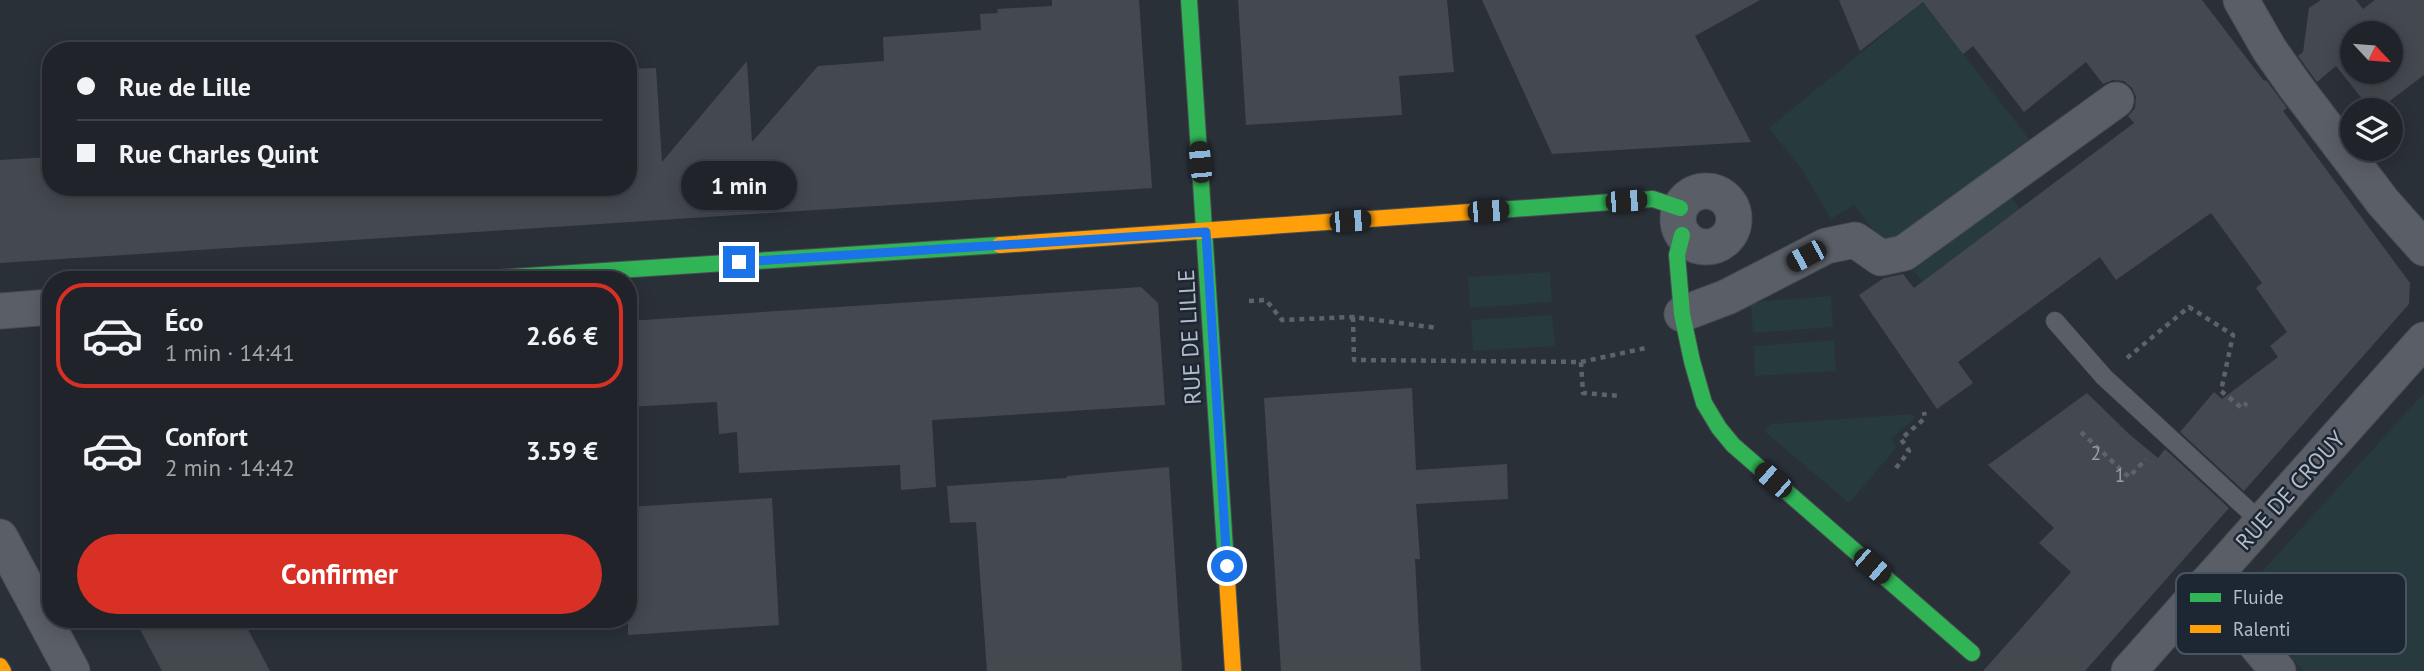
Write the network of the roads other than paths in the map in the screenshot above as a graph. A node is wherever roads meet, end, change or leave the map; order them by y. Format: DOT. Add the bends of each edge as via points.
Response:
graph roads {
  1 [pos="1189,0"];
  2 [pos="2255,6"];
  3 [pos="2116,100"];
  4 [pos="1206,232"];
  5 [pos="2424,248"];
  6 [pos="603,271"];
  7 [pos="42,308"];
  8 [pos="0,311"];
  9 [pos="2055,321"];
  10 [pos="1685,326"];
  11 [pos="2424,340"];
  12 [pos="2261,522"];
  13 [pos="0,537"];
  14 [pos="2216,573"];
  15 [pos="42,615"];
  16 [pos="2176,618"];
  17 [pos="49,628"];
  18 [pos="1972,653"];
  19 [pos="2264,654"];
  20 [pos="0,666"];
  21 [pos="3,671"];
  22 [pos="72,671"];
  23 [pos="1233,671"];
  24 [pos="2129,671"];
  25 [pos="2278,671"];
  1 -- 4 [label="street, RUE DE LILLE"];
  2 -- 5 [label="street" via="2269,49 2383,202"];
  3 -- 10 [label="street" via="1904,253 1881,258 1855,240 1826,246 1727,297"];
  4 -- 6 [label="street"];
  4 -- 10 [label="street" via="1653,200 1681,221 1677,255"];
  4 -- 23 [label="street, RUE DE LILLE"];
  7 -- 8 [label="street"];
  9 -- 12 [label="lane" via="2104,377"];
  10 -- 18 [label="street" via="1704,403 1719,428"];
  11 -- 12 [label="street, RUE DE CROUY"];
  12 -- 14 [label="street, RUE DE CROUY"];
  13 -- 15 [label="street"];
  16 -- 24 [label="street, RUE DE CROUY"];
  17 -- 22 [label="street"];
  19 -- 25 [label="street"];
  20 -- 21 [label="street"];
}
